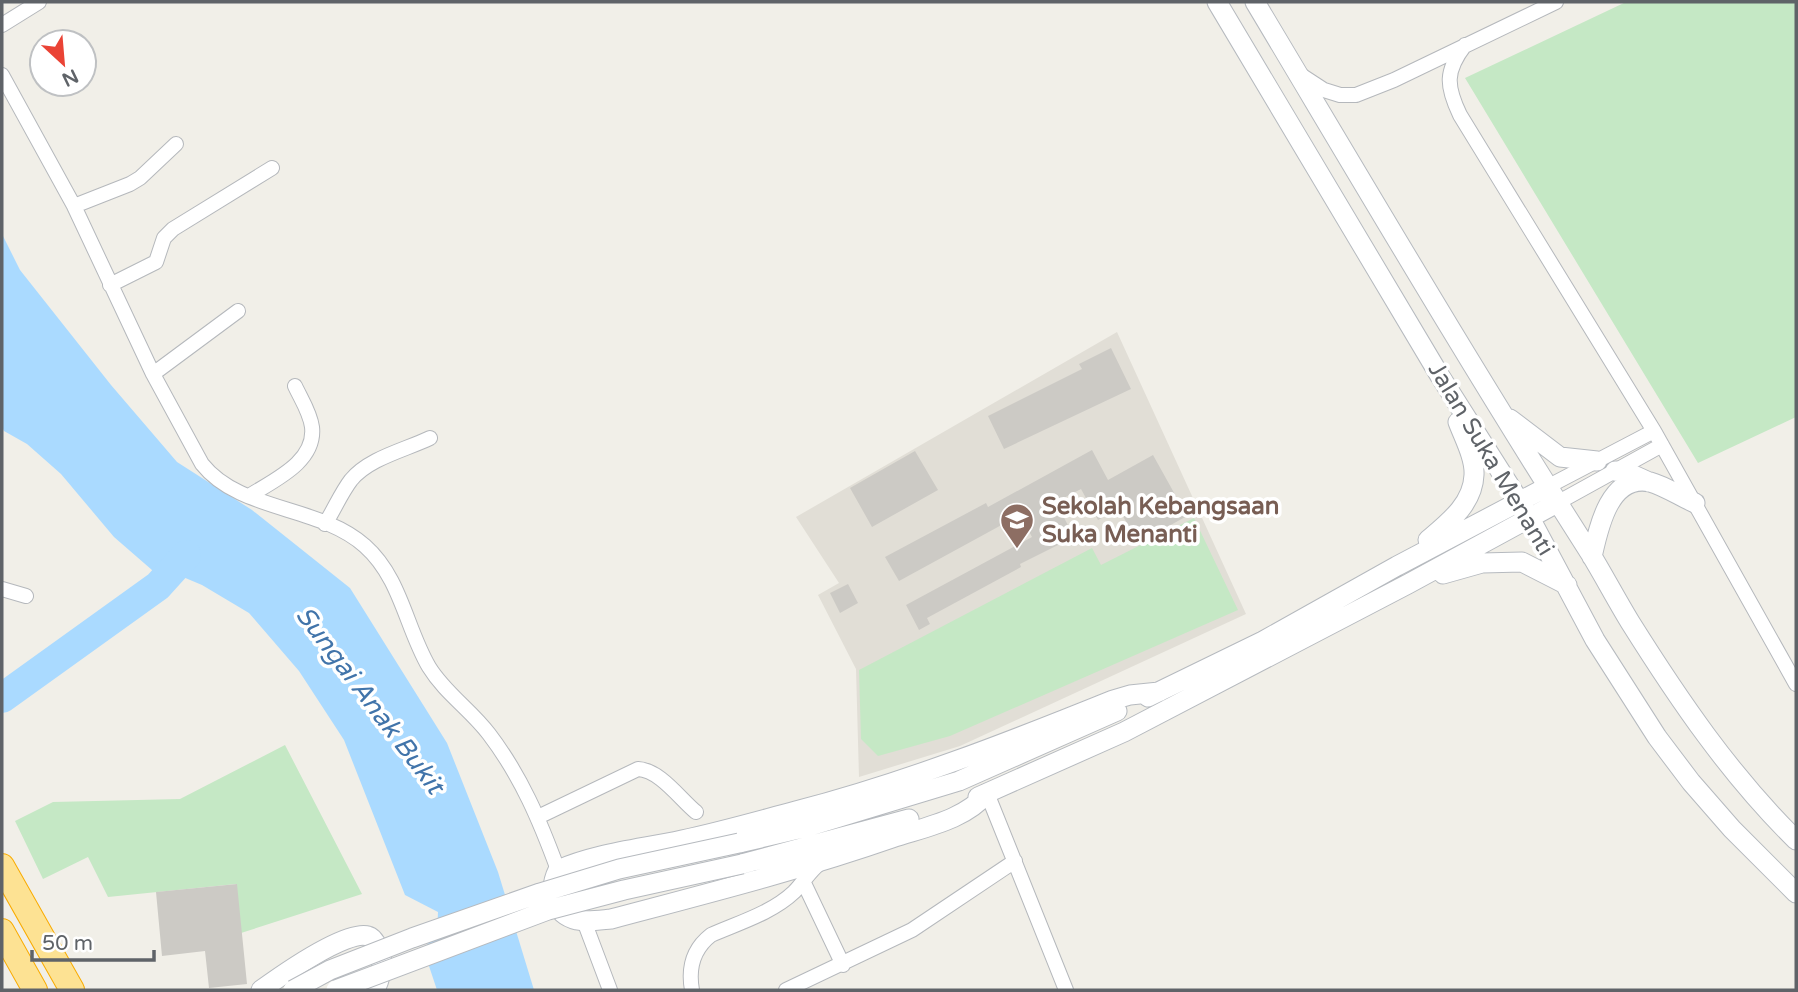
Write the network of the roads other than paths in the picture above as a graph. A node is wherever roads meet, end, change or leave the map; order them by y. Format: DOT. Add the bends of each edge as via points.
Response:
graph roads {
  1 [pos="39,2"];
  2 [pos="1217,2"];
  3 [pos="1255,2"];
  4 [pos="1556,2"];
  5 [pos="2,25"];
  6 [pos="1465,46"];
  7 [pos="1297,72"];
  8 [pos="2,75"];
  9 [pos="176,144"];
  10 [pos="272,168"];
  11 [pos="74,206"];
  12 [pos="110,285"];
  13 [pos="237,311"];
  14 [pos="153,374"];
  15 [pos="1440,376"];
  16 [pos="295,386"];
  17 [pos="1498,410"];
  18 [pos="1654,431"];
  19 [pos="430,438"];
  20 [pos="1662,445"];
  21 [pos="1597,461"];
  22 [pos="1615,471"];
  23 [pos="1650,482"];
  24 [pos="1552,495"];
  25 [pos="249,496"];
  26 [pos="1695,503"];
  27 [pos="1524,510"];
  28 [pos="325,524"];
  29 [pos="1592,557"];
  30 [pos="1397,566"];
  31 [pos="1408,584"];
  32 [pos="1567,585"];
  33 [pos="2,589"];
  34 [pos="26,596"];
  35 [pos="1796,684"];
  36 [pos="1159,692"];
  37 [pos="988,793"];
  38 [pos="696,813"];
  39 [pos="538,817"];
  40 [pos="1796,840"];
  41 [pos="1014,861"];
  42 [pos="820,863"];
  43 [pos="2,866"];
  44 [pos="558,870"];
  45 [pos="803,881"];
  46 [pos="1796,892"];
  47 [pos="584,921"];
  48 [pos="3,935"];
  49 [pos="843,965"];
  50 [pos="36,990"];
  51 [pos="72,990"];
  52 [pos="261,990"];
  53 [pos="293,990"];
  54 [pos="336,990"];
  55 [pos="375,990"];
  56 [pos="610,990"];
  57 [pos="692,990"];
  58 [pos="786,990"];
  59 [pos="1066,990"];
  1 -- 5 [label="street"];
  2 -- 15 [label="street, Jalan Suka Menanti"];
  3 -- 7 [label="street, Jalan Suka Menanti"];
  4 -- 6 [label="street"];
  6 -- 7 [label="street" via="1356,95 1324,90"];
  6 -- 18 [label="street" via="1452,62 1449,78 1460,115"];
  7 -- 17 [label="street, Jalan Suka Menanti"];
  8 -- 11 [label="street"];
  9 -- 11 [label="street" via="130,184"];
  10 -- 12 [label="street" via="173,229 164,238 156,262"];
  11 -- 12 [label="street"];
  12 -- 14 [label="street"];
  13 -- 14 [label="street"];
  14 -- 25 [label="street" via="206,470 228,488"];
  15 -- 27 [label="street, Jalan Suka Menanti"];
  15 -- 30 [label="street" via="1474,474 1457,516"];
  16 -- 25 [label="street" via="312,426 307,450 295,467"];
  17 -- 21 [label="street" via="1560,457"];
  17 -- 24 [label="street, Jalan Suka Menanti"];
  18 -- 20 [label="street"];
  18 -- 21 [label="street"];
  19 -- 28 [label="street" via="357,474"];
  20 -- 22 [label="street"];
  20 -- 26 [label="street"];
  21 -- 24 [label="street"];
  22 -- 23 [label="street"];
  22 -- 24 [label="street"];
  23 -- 26 [label="street"];
  23 -- 29 [label="street" via="1623,488 1611,500"];
  24 -- 27 [label="street"];
  24 -- 29 [label="street, Jalan Suka Menanti"];
  25 -- 28 [label="street"];
  26 -- 35 [label="street"];
  27 -- 30 [label="street"];
  27 -- 31 [label="street"];
  27 -- 32 [label="street, Jalan Suka Menanti"];
  28 -- 39 [label="street" via="365,546 379,562 395,586 439,683 488,732"];
  29 -- 40 [label="street, Jalan Suka Menanti" via="1686,709 1727,765"];
  30 -- 36 [label="street" via="1263,641"];
  31 -- 32 [label="street" via="1482,563 1509,561 1522,562"];
  31 -- 37 [label="street" via="1124,732"];
  32 -- 46 [label="street, Jalan Suka Menanti" via="1595,640 1657,737 1732,829"];
  33 -- 34 [label="street"];
  36 -- 44 [label="street" via="1113,700 889,784"];
  36 -- 53 [label="street, bridge" via="959,781 807,827 619,869 540,893 330,970"];
  37 -- 41 [label="street"];
  37 -- 42 [label="street" via="979,804 953,818"];
  37 -- 54 [label="street, bridge" via="889,826 548,910"];
  38 -- 39 [label="street" via="654,774 638,769"];
  39 -- 44 [label="street"];
  41 -- 49 [label="street" via="931,919"];
  41 -- 59 [label="street"];
  42 -- 45 [label="street"];
  42 -- 47 [label="street" via="611,919"];
  43 -- 51 [label="highway"];
  44 -- 47 [label="street" via="552,887 555,904 567,916"];
  45 -- 49 [label="street"];
  45 -- 57 [label="street" via="783,901 701,943 691,966"];
  47 -- 56 [label="street"];
  48 -- 50 [label="highway"];
  49 -- 58 [label="street"];
  52 -- 55 [label="street" via="325,950 353,936 366,935 373,939 382,960"];
}
